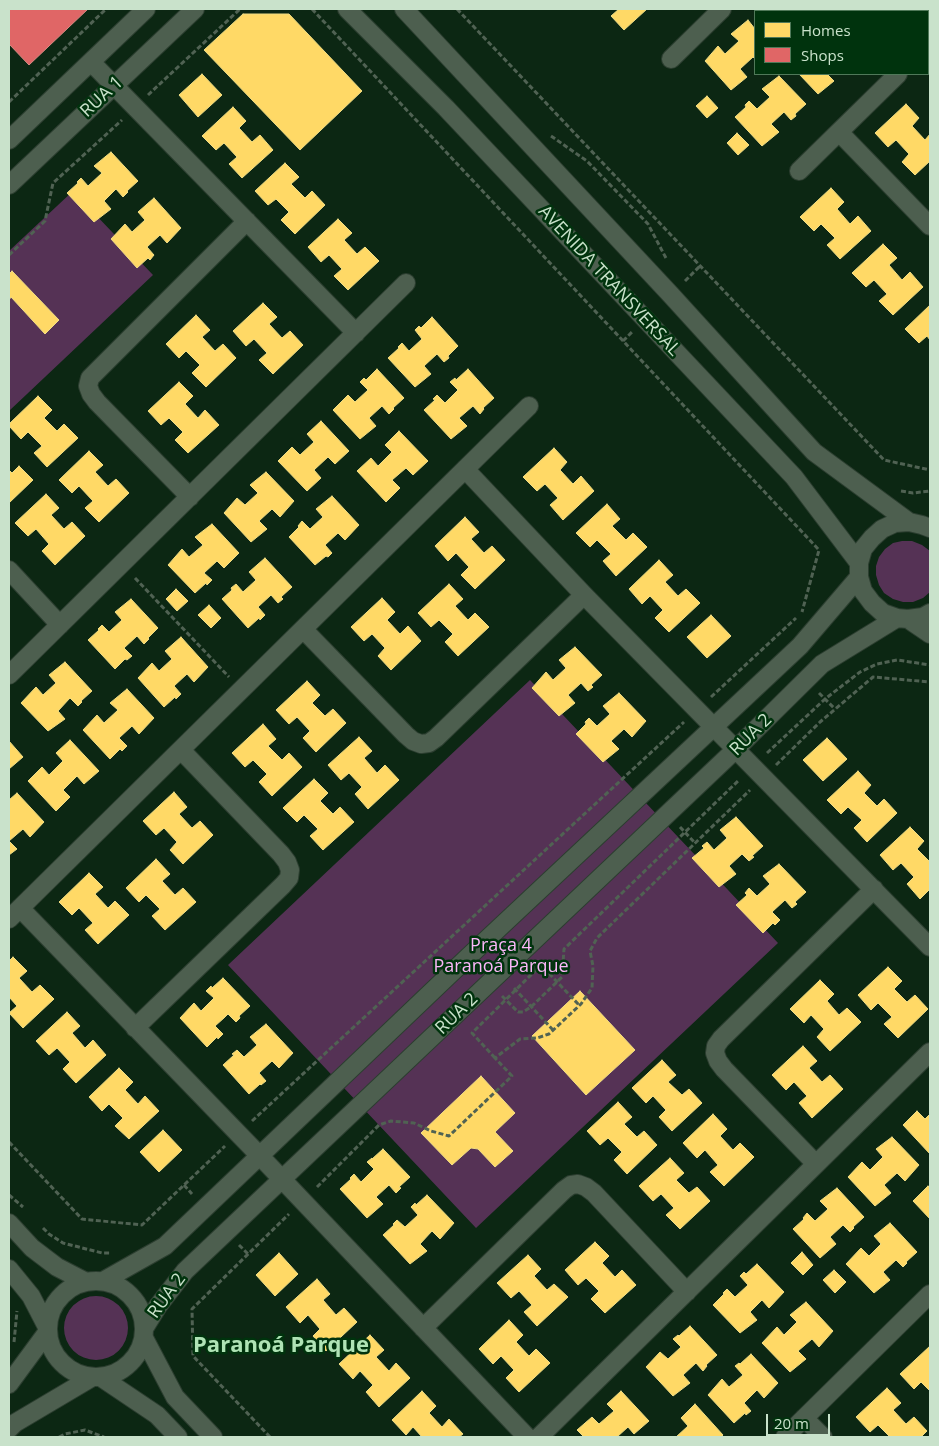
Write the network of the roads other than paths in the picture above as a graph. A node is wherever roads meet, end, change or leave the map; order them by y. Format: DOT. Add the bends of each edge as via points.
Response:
graph roads {
  1 [pos="146,9"];
  2 [pos="195,9"];
  3 [pos="347,9"];
  4 [pos="404,9"];
  5 [pos="720,9"];
  6 [pos="671,58"];
  7 [pos="91,62"];
  8 [pos="897,75"];
  9 [pos="113,86"];
  10 [pos="839,132"];
  11 [pos="9,140"];
  12 [pos="799,171"];
  13 [pos="9,185"];
  14 [pos="248,221"];
  15 [pos="930,226"];
  16 [pos="406,283"];
  17 [pos="356,333"];
  18 [pos="529,406"];
  19 [pos="465,469"];
  20 [pos="190,497"];
  21 [pos="923,524"];
  22 [pos="9,570"];
  23 [pos="859,570"];
  24 [pos="584,595"];
  25 [pos="930,613"];
  26 [pos="902,619"];
  27 [pos="60,624"];
  28 [pos="303,629"];
  29 [pos="930,634"];
  30 [pos="9,675"];
  31 [pos="713,726"];
  32 [pos="736,749"];
  33 [pos="181,750"];
  34 [pos="874,889"];
  35 [pos="14,913"];
  36 [pos="930,947"];
  37 [pos="135,1028"];
  38 [pos="930,1052"];
  39 [pos="259,1155"];
  40 [pos="816,1164"];
  41 [pos="282,1180"];
  42 [pos="9,1223"];
  43 [pos="9,1269"];
  44 [pos="95,1281"];
  45 [pos="687,1292"];
  46 [pos="929,1298"];
  47 [pos="424,1328"];
  48 [pos="48,1329"];
  49 [pos="145,1332"];
  50 [pos="96,1378"];
  51 [pos="9,1384"];
  52 [pos="804,1418"];
  53 [pos="9,1429"];
  54 [pos="178,1437"];
  55 [pos="213,1437"];
  56 [pos="527,1437"];
  57 [pos="539,1437"];
  58 [pos="785,1437"];
  59 [pos="823,1437"];
  1 -- 7 [label="street, RUA 1"];
  2 -- 9 [label="street, RUA 1"];
  3 -- 23 [label="street, AVENIDA TRANSVERSAL" via="452,115 794,477"];
  4 -- 21 [label="street, AVENIDA TRANSVERSAL" via="814,452"];
  5 -- 6 [label="street"];
  7 -- 9 [label="street"];
  7 -- 11 [label="street, RUA 1"];
  8 -- 10 [label="street"];
  9 -- 13 [label="street, RUA 1"];
  9 -- 14 [label="street"];
  10 -- 12 [label="street"];
  10 -- 15 [label="street"];
  14 -- 17 [label="street"];
  14 -- 20 [label="street" via="90,378 88,386 91,394"];
  16 -- 17 [label="street"];
  17 -- 20 [label="street"];
  18 -- 19 [label="street"];
  19 -- 24 [label="street"];
  19 -- 28 [label="street"];
  20 -- 27 [label="street"];
  21 -- 23 [label="street, AVENIDA TRANSVERSAL" via="895,524 882,529 864,549"];
  22 -- 27 [label="street"];
  23 -- 26 [label="street, AVENIDA TRANSVERSAL" via="863,591 872,603 883,613"];
  23 -- 31 [label="street, RUA 2" via="800,646"];
  24 -- 28 [label="street" via="436,738 421,744 406,735"];
  24 -- 31 [label="street"];
  25 -- 26 [label="street"];
  26 -- 29 [label="street, AVENIDA TRANSVERSAL"];
  26 -- 32 [label="street, RUA 2" via="822,664"];
  27 -- 30 [label="street"];
  28 -- 33 [label="street"];
  31 -- 32 [label="street"];
  31 -- 39 [label="street, RUA 2"];
  32 -- 34 [label="street"];
  32 -- 41 [label="street, RUA 2"];
  33 -- 35 [label="street"];
  33 -- 37 [label="street" via="281,854 290,870 283,885"];
  34 -- 36 [label="street"];
  34 -- 40 [label="street" via="716,1046 715,1054 724,1069"];
  35 -- 37 [label="street"];
  37 -- 39 [label="street"];
  38 -- 40 [label="street"];
  39 -- 41 [label="street"];
  39 -- 44 [label="street, RUA 2" via="164,1246"];
  40 -- 45 [label="street"];
  41 -- 47 [label="street"];
  41 -- 49 [label="street, RUA 2" via="185,1271 158,1306"];
  42 -- 44 [label="street" via="32,1248 57,1267"];
  43 -- 48 [label="street" via="31,1296"];
  44 -- 48 [label="street" via="76,1285 63,1293 54,1305"];
  44 -- 49 [label="street" via="119,1286 132,1296 141,1310"];
  45 -- 47 [label="street" via="594,1193 578,1184 564,1190"];
  45 -- 57 [label="street"];
  46 -- 52 [label="street"];
  47 -- 56 [label="street"];
  48 -- 50 [label="street" via="56,1357 77,1374"];
  48 -- 51 [label="street"];
  49 -- 50 [label="street" via="139,1353 130,1365 117,1374"];
  49 -- 55 [label="street" via="175,1397"];
  50 -- 53 [label="street"];
  50 -- 54 [label="street" via="157,1415"];
  52 -- 58 [label="street"];
  52 -- 59 [label="street"];
}
